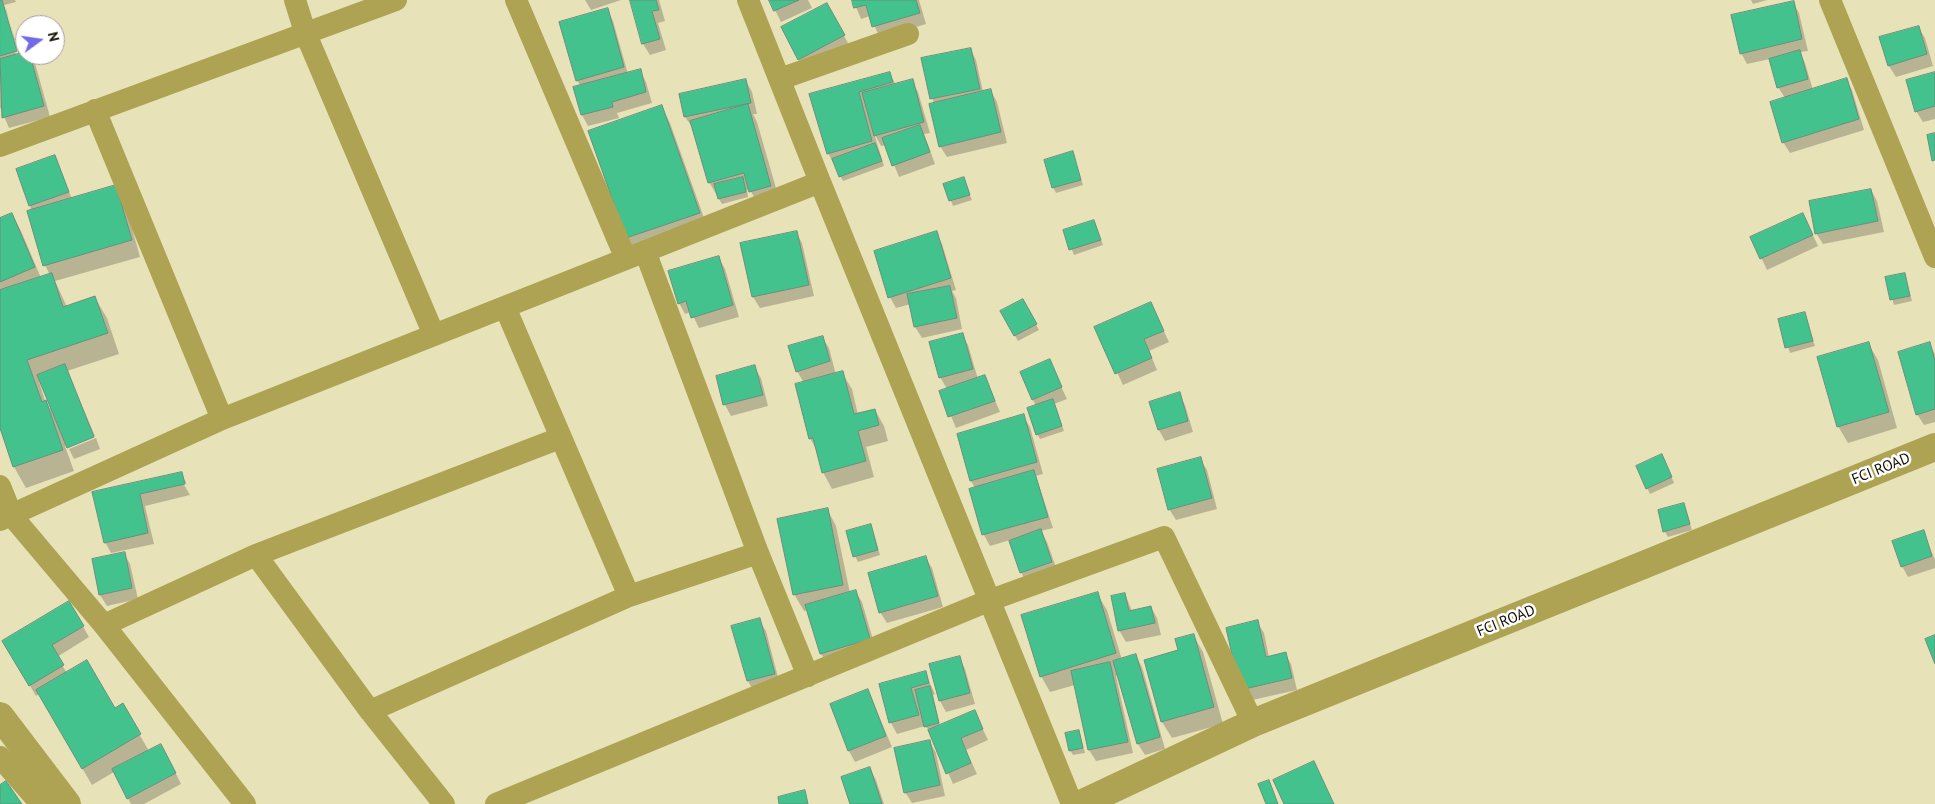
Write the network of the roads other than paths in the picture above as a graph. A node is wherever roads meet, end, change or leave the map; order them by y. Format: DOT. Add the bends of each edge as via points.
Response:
graph roads {
  1 [pos="295,0"];
  2 [pos="396,0"];
  3 [pos="516,0"];
  4 [pos="748,0"];
  5 [pos="1830,0"];
  6 [pos="305,32"];
  7 [pos="908,34"];
  8 [pos="780,79"];
  9 [pos="95,110"];
  10 [pos="0,146"];
  11 [pos="820,182"];
  12 [pos="635,255"];
  13 [pos="1935,257"];
  14 [pos="505,307"];
  15 [pos="434,335"];
  16 [pos="222,419"];
  17 [pos="560,438"];
  18 [pos="1935,447"];
  19 [pos="0,486"];
  20 [pos="6,518"];
  21 [pos="758,553"];
  22 [pos="256,555"];
  23 [pos="629,596"];
  24 [pos="988,601"];
  25 [pos="104,625"];
  26 [pos="808,676"];
  27 [pos="370,711"];
  28 [pos="0,716"];
  29 [pos="1253,723"];
  30 [pos="0,757"];
  31 [pos="41,804"];
  32 [pos="67,804"];
  33 [pos="245,804"];
  34 [pos="444,804"];
  35 [pos="496,804"];
  36 [pos="1072,804"];
  37 [pos="1081,804"];
  1 -- 6 [label="street"];
  2 -- 6 [label="street"];
  3 -- 12 [label="street"];
  4 -- 8 [label="street"];
  5 -- 13 [label="street"];
  6 -- 9 [label="street"];
  6 -- 15 [label="street"];
  7 -- 8 [label="street"];
  8 -- 11 [label="street"];
  9 -- 10 [label="street"];
  9 -- 16 [label="street"];
  11 -- 12 [label="street"];
  11 -- 24 [label="street"];
  12 -- 14 [label="street"];
  12 -- 21 [label="street"];
  14 -- 15 [label="street"];
  14 -- 17 [label="street"];
  15 -- 16 [label="street"];
  16 -- 20 [label="street"];
  17 -- 22 [label="street"];
  17 -- 23 [label="street"];
  18 -- 29 [label="street, FCI ROAD"];
  19 -- 20 [label="street"];
  20 -- 25 [label="street"];
  21 -- 23 [label="street"];
  21 -- 26 [label="street"];
  22 -- 25 [label="street"];
  22 -- 27 [label="street"];
  23 -- 27 [label="street"];
  24 -- 26 [label="street"];
  24 -- 29 [label="street" via="1164,537"];
  24 -- 36 [label="street"];
  25 -- 33 [label="street"];
  26 -- 35 [label="street"];
  27 -- 34 [label="street"];
  28 -- 32 [label="street"];
  29 -- 37 [label="street, FCI ROAD"];
  30 -- 31 [label="street"];
}
